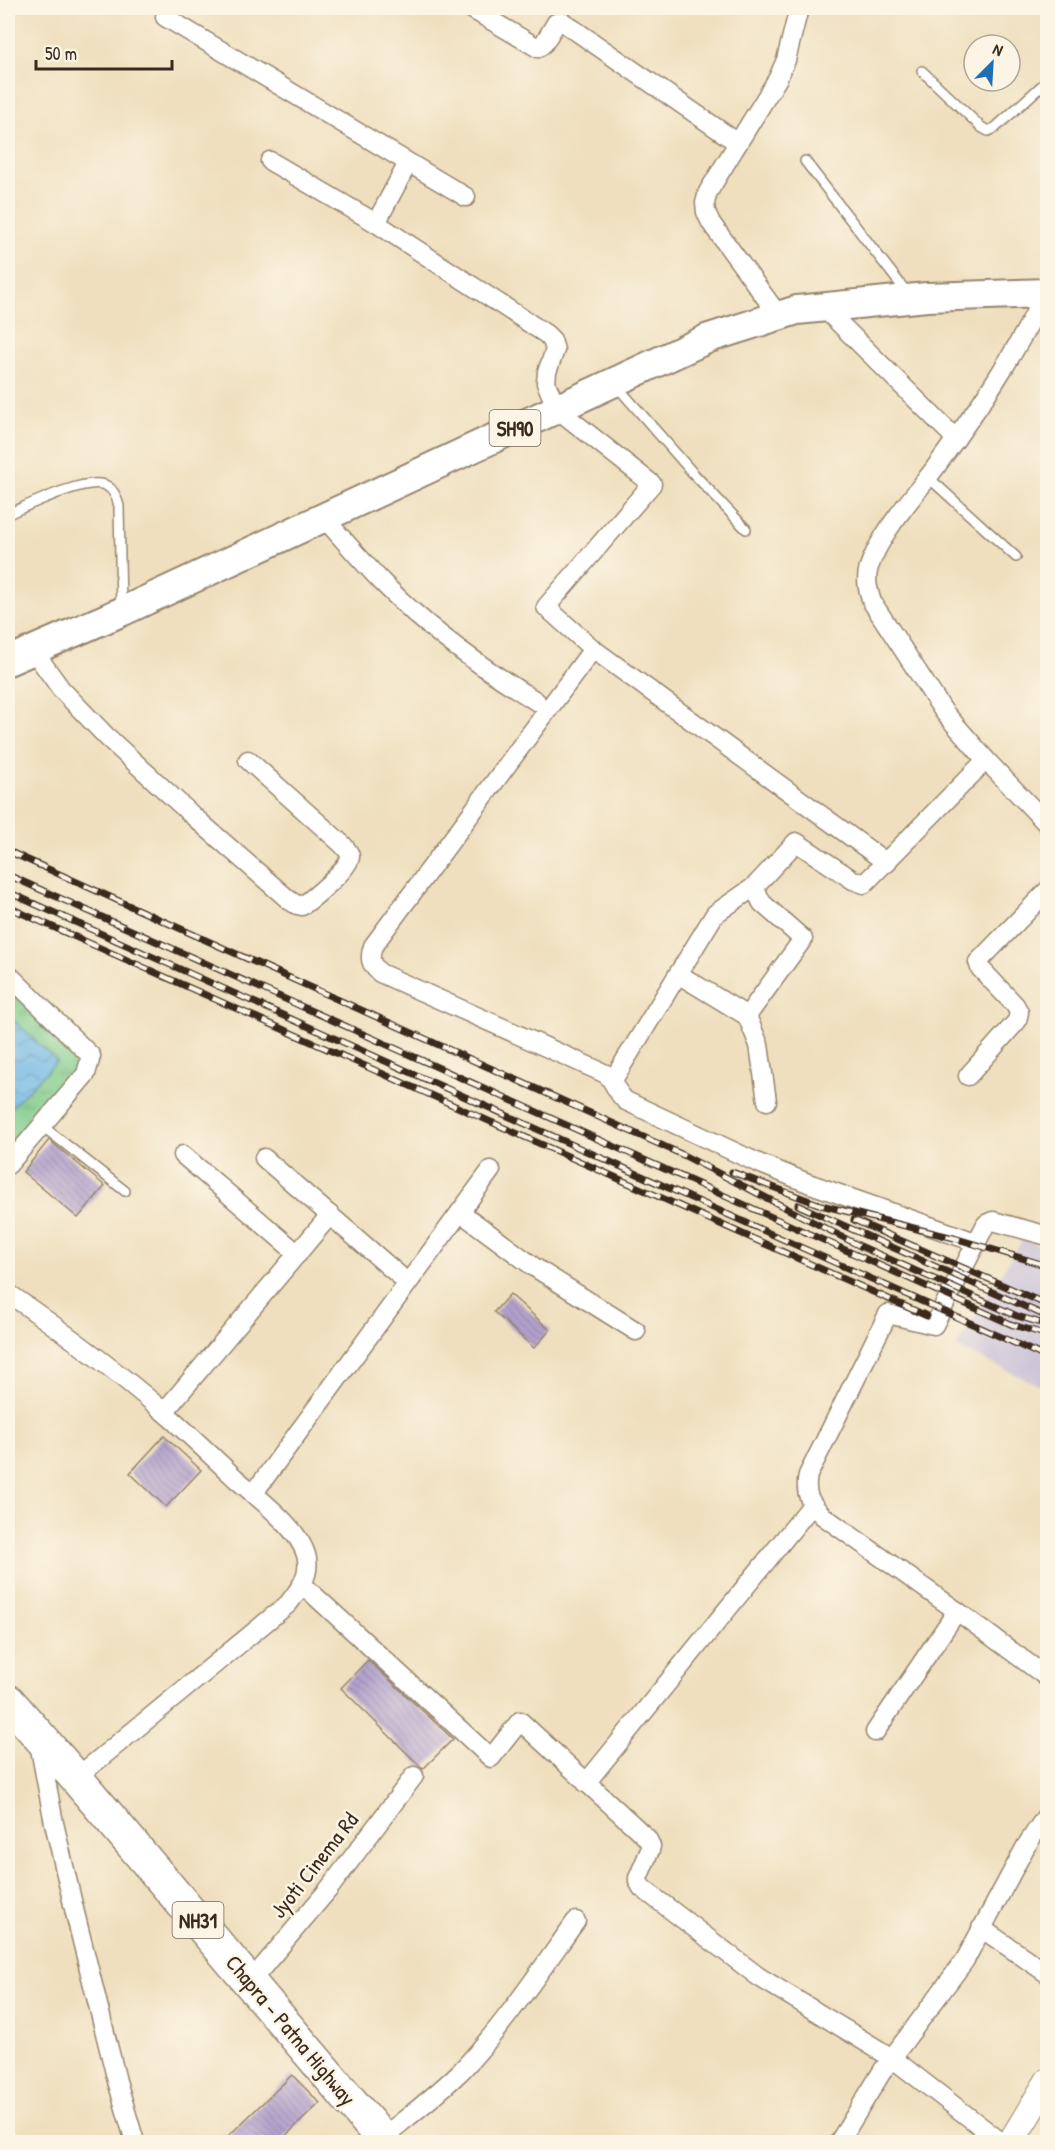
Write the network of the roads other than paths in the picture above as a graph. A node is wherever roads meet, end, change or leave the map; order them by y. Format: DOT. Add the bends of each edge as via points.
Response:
graph roads {
  1 [pos="470,8"];
  2 [pos="799,8"];
  3 [pos="165,17"];
  4 [pos="922,71"];
  5 [pos="1047,80"];
  6 [pos="738,143"];
  7 [pos="270,161"];
  8 [pos="805,161"];
  9 [pos="408,163"];
  10 [pos="466,197"];
  11 [pos="376,223"];
  12 [pos="1046,291"];
  13 [pos="912,299"];
  14 [pos="824,308"];
  15 [pos="779,316"];
  16 [pos="614,382"];
  17 [pos="556,409"];
  18 [pos="956,439"];
  19 [pos="928,477"];
  20 [pos="8,514"];
  21 [pos="323,517"];
  22 [pos="746,529"];
  23 [pos="1016,557"];
  24 [pos="121,612"];
  25 [pos="593,649"];
  26 [pos="33,650"];
  27 [pos="8,661"];
  28 [pos="536,701"];
  29 [pos="248,760"];
  30 [pos="986,760"];
  31 [pos="1047,825"];
  32 [pos="887,863"];
  33 [pos="754,887"];
  34 [pos="1047,890"];
  35 [pos="8,974"];
  36 [pos="678,974"];
  37 [pos="747,1016"];
  38 [pos="968,1076"];
  39 [pos="613,1080"];
  40 [pos="767,1101"];
  41 [pos="41,1125"];
  42 [pos="183,1155"];
  43 [pos="264,1158"];
  44 [pos="8,1165"];
  45 [pos="491,1170"];
  46 [pos="125,1191"];
  47 [pos="460,1212"];
  48 [pos="330,1215"];
  49 [pos="1047,1236"];
  50 [pos="975,1242"];
  51 [pos="298,1254"];
  52 [pos="408,1283"];
  53 [pos="8,1293"];
  54 [pos="636,1331"];
  55 [pos="164,1412"];
  56 [pos="253,1494"];
  57 [pos="812,1505"];
  58 [pos="303,1585"];
  59 [pos="957,1611"];
  60 [pos="1047,1678"];
  61 [pos="8,1701"];
  62 [pos="875,1732"];
  63 [pos="38,1736"];
  64 [pos="414,1776"];
  65 [pos="76,1778"];
  66 [pos="586,1783"];
  67 [pos="1047,1813"];
  68 [pos="576,1922"];
  69 [pos="981,1929"];
  70 [pos="1047,1974"];
  71 [pos="250,1982"];
  72 [pos="892,2058"];
  73 [pos="1047,2081"];
  74 [pos="384,2140"];
  75 [pos="135,2142"];
  76 [pos="839,2142"];
  77 [pos="1001,2142"];
  78 [pos="1011,2142"];
  1 -- 6 [label="street" via="538,48 556,23 563,22"];
  2 -- 6 [label="street" via="778,78"];
  3 -- 9 [label="street"];
  4 -- 5 [label="lane" via="988,131"];
  6 -- 15 [label="street" via="708,192 706,212"];
  7 -- 11 [label="street"];
  8 -- 13 [label="lane"];
  9 -- 10 [label="street"];
  9 -- 11 [label="street"];
  11 -- 17 [label="street" via="552,340 555,350 546,383"];
  12 -- 13 [label="main road, SH90"];
  12 -- 18 [label="street" via="1016,349"];
  13 -- 14 [label="main road, SH90"];
  14 -- 15 [label="main road, SH90"];
  14 -- 18 [label="street"];
  15 -- 16 [label="main road, SH90" via="710,338"];
  16 -- 17 [label="main road, SH90"];
  16 -- 22 [label="lane"];
  17 -- 21 [label="main road, SH90"];
  17 -- 25 [label="street" via="652,484 546,607"];
  18 -- 19 [label="street"];
  19 -- 23 [label="lane"];
  19 -- 30 [label="street" via="883,540 868,569 866,583 872,602 945,712"];
  20 -- 24 [label="lane" via="90,483 112,490 119,506"];
  21 -- 24 [label="main road, SH90"];
  21 -- 28 [label="street" via="386,586 430,626 467,656"];
  24 -- 26 [label="main road, SH90"];
  25 -- 32 [label="street"];
  25 -- 39 [label="street" via="373,946 370,957 380,973"];
  26 -- 27 [label="main road, SH90"];
  26 -- 29 [label="street" via="61,689 106,736 289,900 302,906 344,870 350,854"];
  30 -- 31 [label="street"];
  30 -- 32 [label="street"];
  32 -- 33 [label="street" via="861,884 796,842"];
  33 -- 36 [label="street" via="715,914"];
  33 -- 37 [label="street" via="762,903 803,939"];
  34 -- 38 [label="street" via="978,962 1015,1005 1019,1016"];
  35 -- 41 [label="street" via="91,1056 86,1074"];
  36 -- 37 [label="street"];
  36 -- 39 [label="street"];
  37 -- 40 [label="street" via="759,1045"];
  39 -- 50 [label="street" via="618,1095 626,1101 756,1162"];
  41 -- 44 [label="street"];
  41 -- 46 [label="lane"];
  42 -- 51 [label="street"];
  43 -- 48 [label="street"];
  45 -- 47 [label="street"];
  47 -- 52 [label="street"];
  47 -- 54 [label="street" via="544,1274"];
  48 -- 51 [label="street"];
  48 -- 52 [label="street"];
  49 -- 50 [label="street" via="993,1221 986,1224"];
  50 -- 57 [label="street" via="934,1325 888,1314 808,1475 807,1496"];
  51 -- 55 [label="street"];
  52 -- 56 [label="street"];
  53 -- 55 [label="street"];
  55 -- 56 [label="street"];
  56 -- 58 [label="street" via="299,1539 307,1559"];
  57 -- 59 [label="street"];
  57 -- 66 [label="street"];
  58 -- 65 [label="street" via="288,1604"];
  58 -- 66 [label="street" via="491,1758 520,1721"];
  59 -- 60 [label="street"];
  59 -- 62 [label="street"];
  61 -- 63 [label="highway, Chapra - Patna Highway / NH31"];
  63 -- 65 [label="highway, Chapra - Patna Highway / NH31"];
  63 -- 75 [label="street" via="75,1913"];
  64 -- 71 [label="street, Jyoti Cinema Rd" via="328,1890"];
  65 -- 71 [label="highway, Chapra - Patna Highway / NH31"];
  66 -- 72 [label="street" via="650,1843 651,1850 638,1878 642,1888 759,1977"];
  67 -- 69 [label="street"];
  68 -- 74 [label="street" via="463,2068"];
  69 -- 70 [label="street"];
  69 -- 72 [label="street" via="965,1960"];
  71 -- 74 [label="highway, Chapra - Patna Highway / NH31"];
  72 -- 76 [label="street"];
  72 -- 77 [label="street"];
  73 -- 78 [label="main road"];
}
